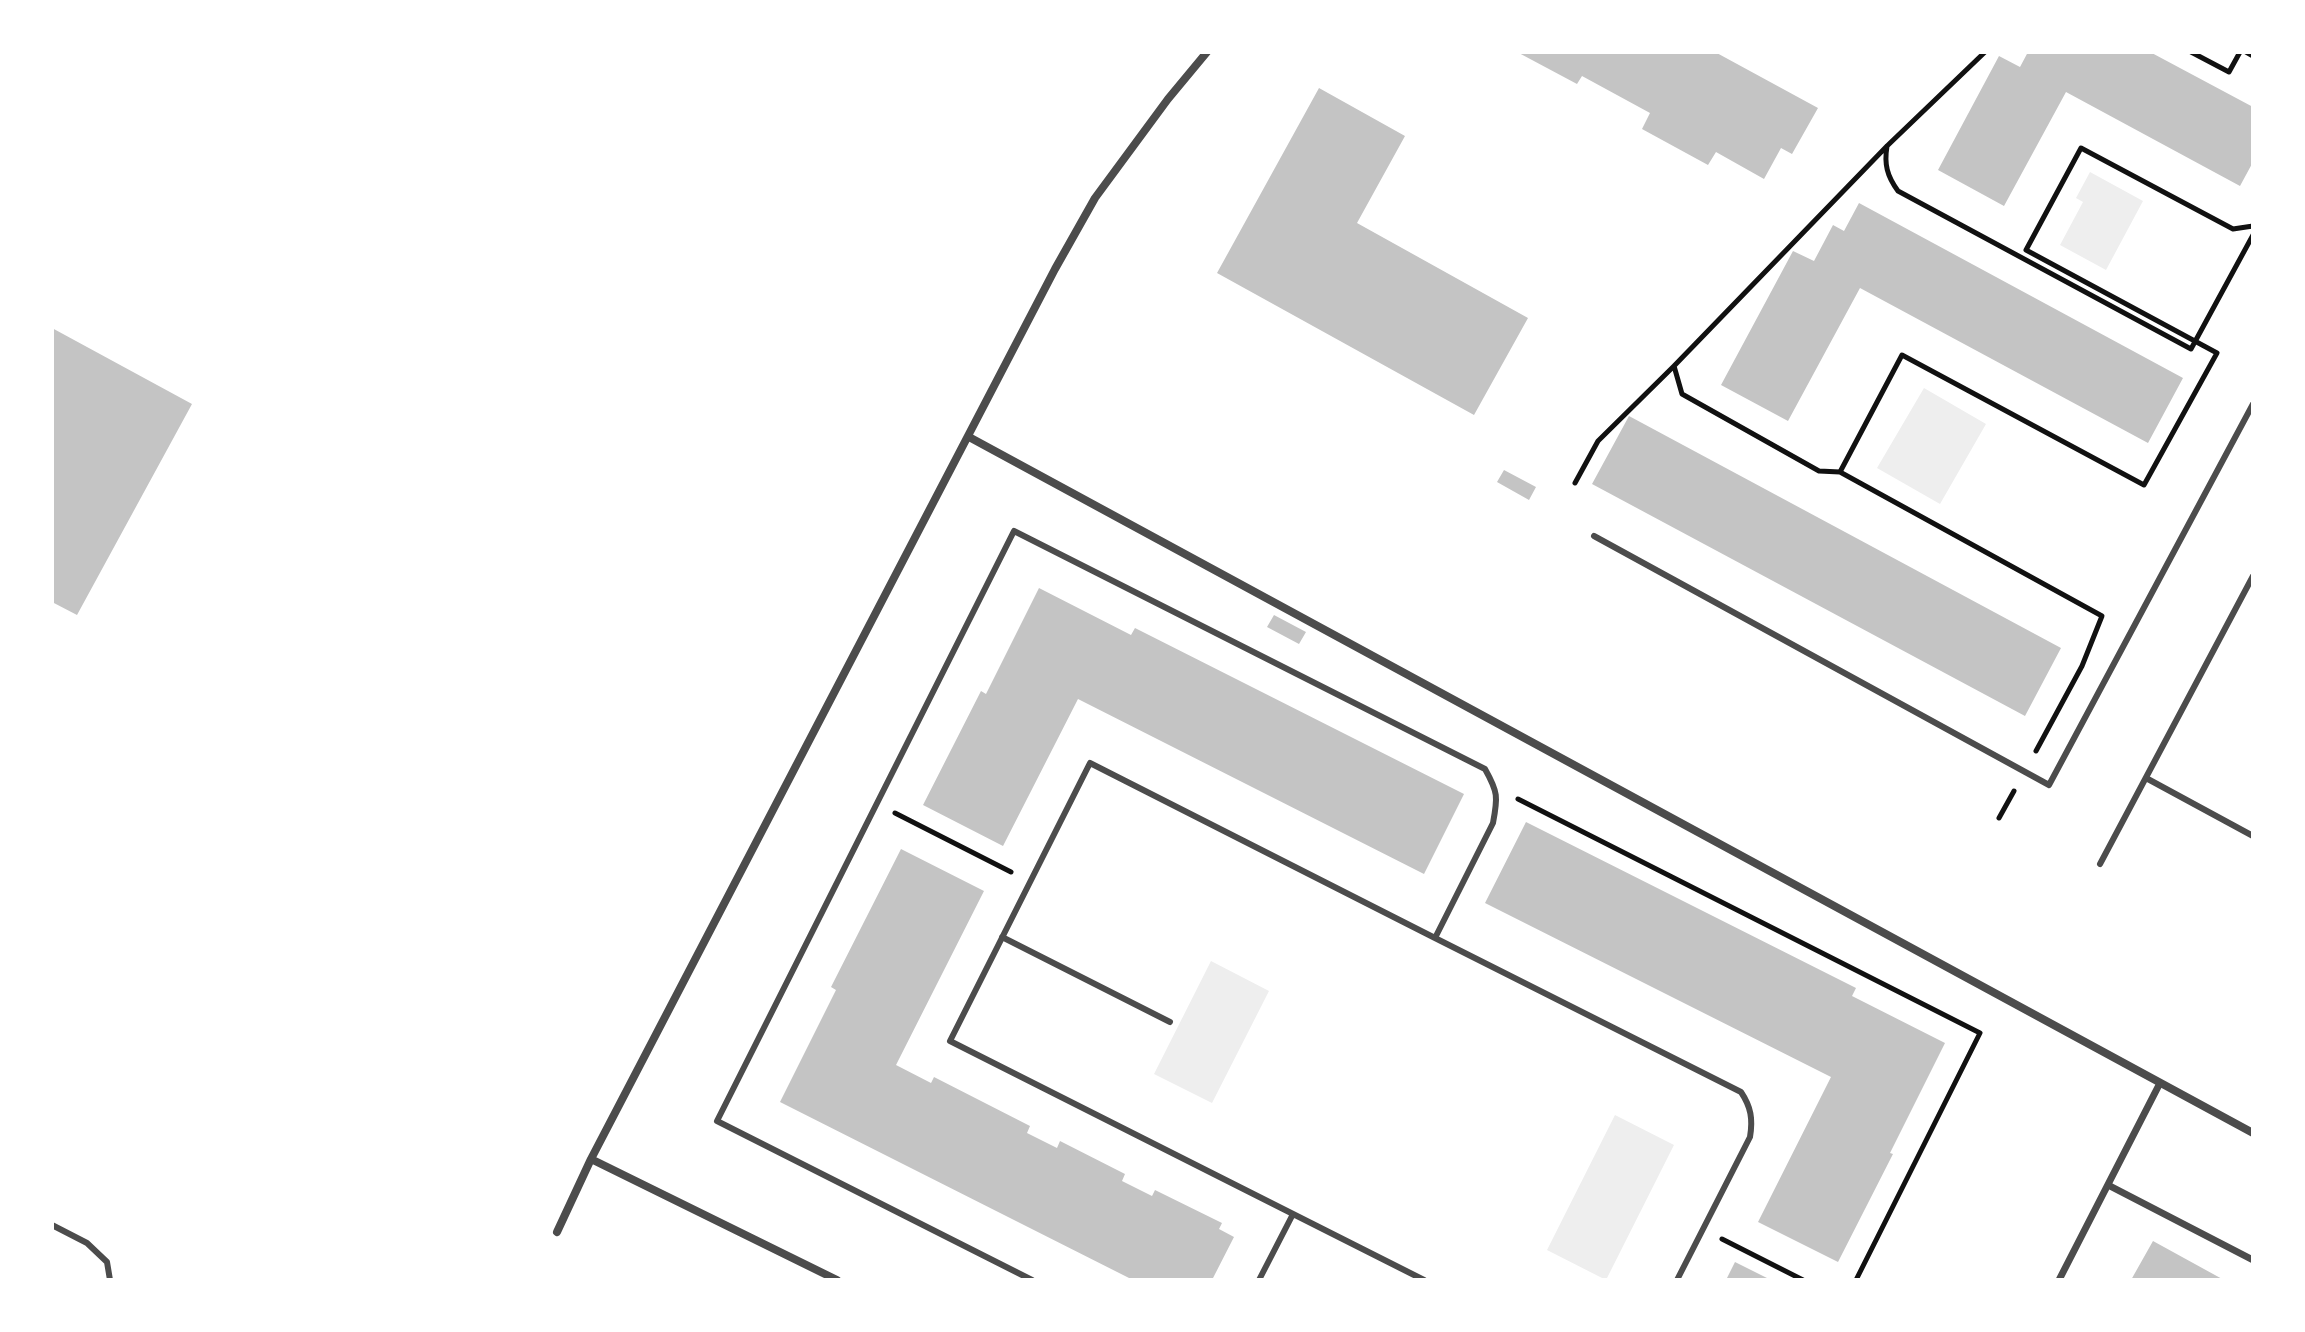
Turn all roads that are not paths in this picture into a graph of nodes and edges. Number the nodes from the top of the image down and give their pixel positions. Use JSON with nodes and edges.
{"nodes":[{"id":1,"x":1207,"y":52,"type":"edge"},
{"id":2,"x":2253,"y":404,"type":"edge"},
{"id":3,"x":969,"y":437,"type":"junction"},
{"id":4,"x":1594,"y":536,"type":"dead end"},
{"id":5,"x":2253,"y":576,"type":"edge"},
{"id":6,"x":2146,"y":778,"type":"junction"},
{"id":7,"x":2253,"y":836,"type":"edge"},
{"id":8,"x":2100,"y":864,"type":"dead end"},
{"id":9,"x":1002,"y":937,"type":"junction"},
{"id":10,"x":1435,"y":938,"type":"junction"},
{"id":11,"x":1170,"y":1022,"type":"dead end"},
{"id":12,"x":2160,"y":1083,"type":"junction"},
{"id":13,"x":2253,"y":1133,"type":"edge"},
{"id":14,"x":591,"y":1159,"type":"junction"},
{"id":15,"x":2108,"y":1185,"type":"junction"},
{"id":16,"x":1293,"y":1214,"type":"junction"},
{"id":17,"x":52,"y":1225,"type":"edge"},
{"id":18,"x":557,"y":1232,"type":"dead end"},
{"id":19,"x":2253,"y":1260,"type":"edge"},
{"id":20,"x":110,"y":1280,"type":"edge"},
{"id":21,"x":837,"y":1280,"type":"edge"},
{"id":22,"x":1032,"y":1280,"type":"edge"},
{"id":23,"x":1259,"y":1280,"type":"edge"},
{"id":24,"x":1424,"y":1280,"type":"edge"},
{"id":25,"x":1677,"y":1280,"type":"edge"},
{"id":26,"x":2059,"y":1280,"type":"edge"}],
"edges":[{"from":1,"to":3,"type":"street"},
{"from":2,"to":4,"type":"lane"},
{"from":3,"to":12,"type":"street"},
{"from":3,"to":14,"type":"street"},
{"from":5,"to":6,"type":"lane"},
{"from":6,"to":7,"type":"lane"},
{"from":6,"to":8,"type":"lane"},
{"from":9,"to":10,"type":"lane"},
{"from":9,"to":11,"type":"lane"},
{"from":9,"to":16,"type":"lane"},
{"from":10,"to":22,"type":"lane"},
{"from":10,"to":25,"type":"lane"},
{"from":12,"to":13,"type":"street"},
{"from":12,"to":15,"type":"street"},
{"from":14,"to":18,"type":"street"},
{"from":14,"to":21,"type":"street"},
{"from":15,"to":19,"type":"street"},
{"from":15,"to":26,"type":"street"},
{"from":16,"to":23,"type":"lane"},
{"from":16,"to":24,"type":"lane"},
{"from":17,"to":20,"type":"lane"}]}
